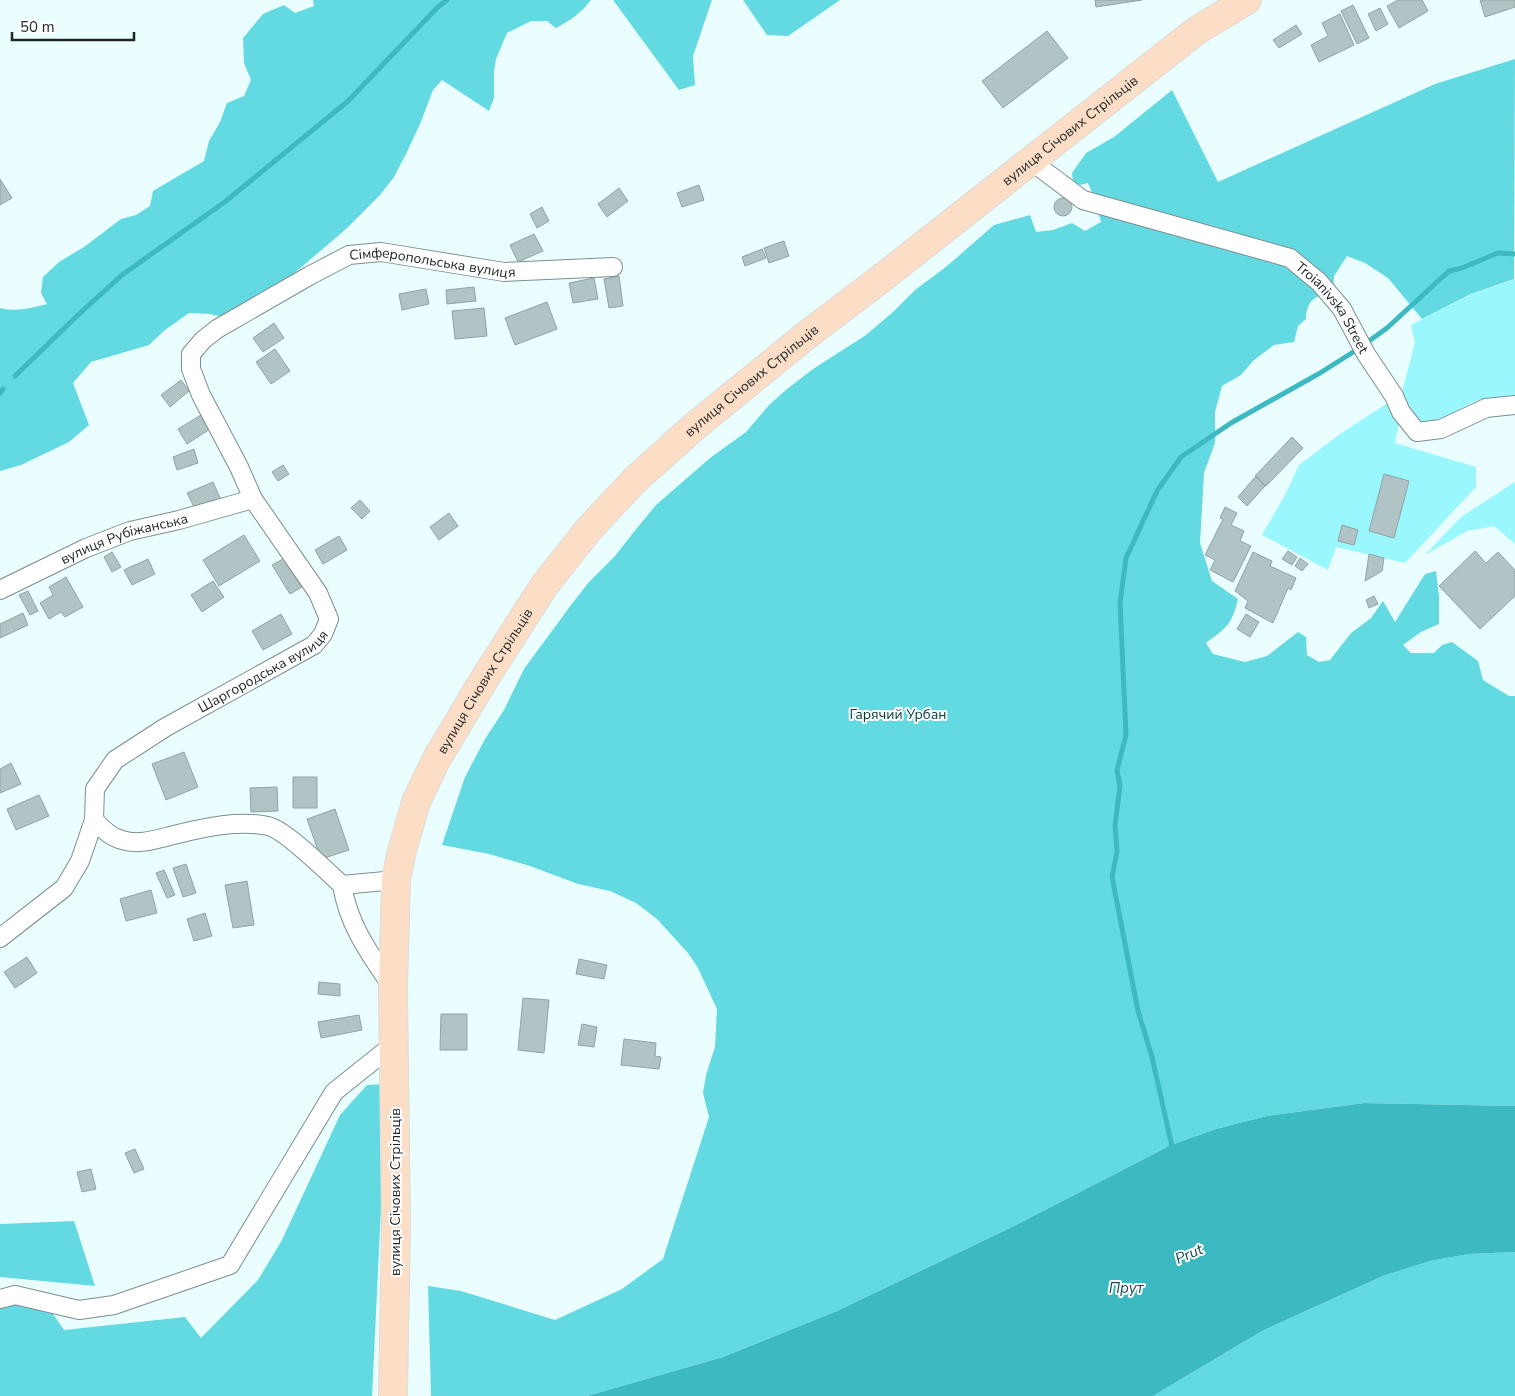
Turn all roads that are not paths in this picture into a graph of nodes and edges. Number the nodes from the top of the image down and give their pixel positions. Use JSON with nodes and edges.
{"nodes":[{"id":1,"x":1233,"y":4,"type":"edge"},
{"id":2,"x":1031,"y":161,"type":"junction"},
{"id":3,"x":613,"y":267,"type":"dead end"},
{"id":4,"x":191,"y":354,"type":"joint"},
{"id":5,"x":1515,"y":405,"type":"edge"},
{"id":6,"x":253,"y":499,"type":"junction"},
{"id":7,"x":0,"y":590,"type":"edge"},
{"id":8,"x":94,"y":820,"type":"junction"},
{"id":9,"x":396,"y":880,"type":"junction"},
{"id":10,"x":342,"y":885,"type":"junction"},
{"id":11,"x":0,"y":938,"type":"edge"},
{"id":12,"x":393,"y":988,"type":"junction"},
{"id":13,"x":394,"y":1044,"type":"junction"},
{"id":14,"x":0,"y":1299,"type":"edge"},
{"id":15,"x":392,"y":1396,"type":"edge"}],
"edges":[{"from":1,"to":2,"type":"main road","name":"вулиця Січових Стрільців"},
{"from":2,"to":5,"type":"street","name":"Troianivska Street"},
{"from":2,"to":9,"type":"main road","name":"вулиця Січових Стрільців"},
{"from":3,"to":4,"type":"street","name":"Сімферопольська вулиця"},
{"from":4,"to":6,"type":"street","name":"Шаргородська вулиця"},
{"from":6,"to":7,"type":"street","name":"вулиця Рубіжанська"},
{"from":6,"to":8,"type":"street","name":"Шаргородська вулиця"},
{"from":8,"to":10,"type":"street"},
{"from":8,"to":11,"type":"street","name":"Шаргородська вулиця"},
{"from":9,"to":10,"type":"street"},
{"from":9,"to":12,"type":"main road","name":"вулиця Січових Стрільців"},
{"from":10,"to":12,"type":"street"},
{"from":12,"to":13,"type":"main road","name":"вулиця Січових Стрільців"},
{"from":13,"to":14,"type":"street"},
{"from":13,"to":15,"type":"main road","name":"вулиця Січових Стрільців"}]}
